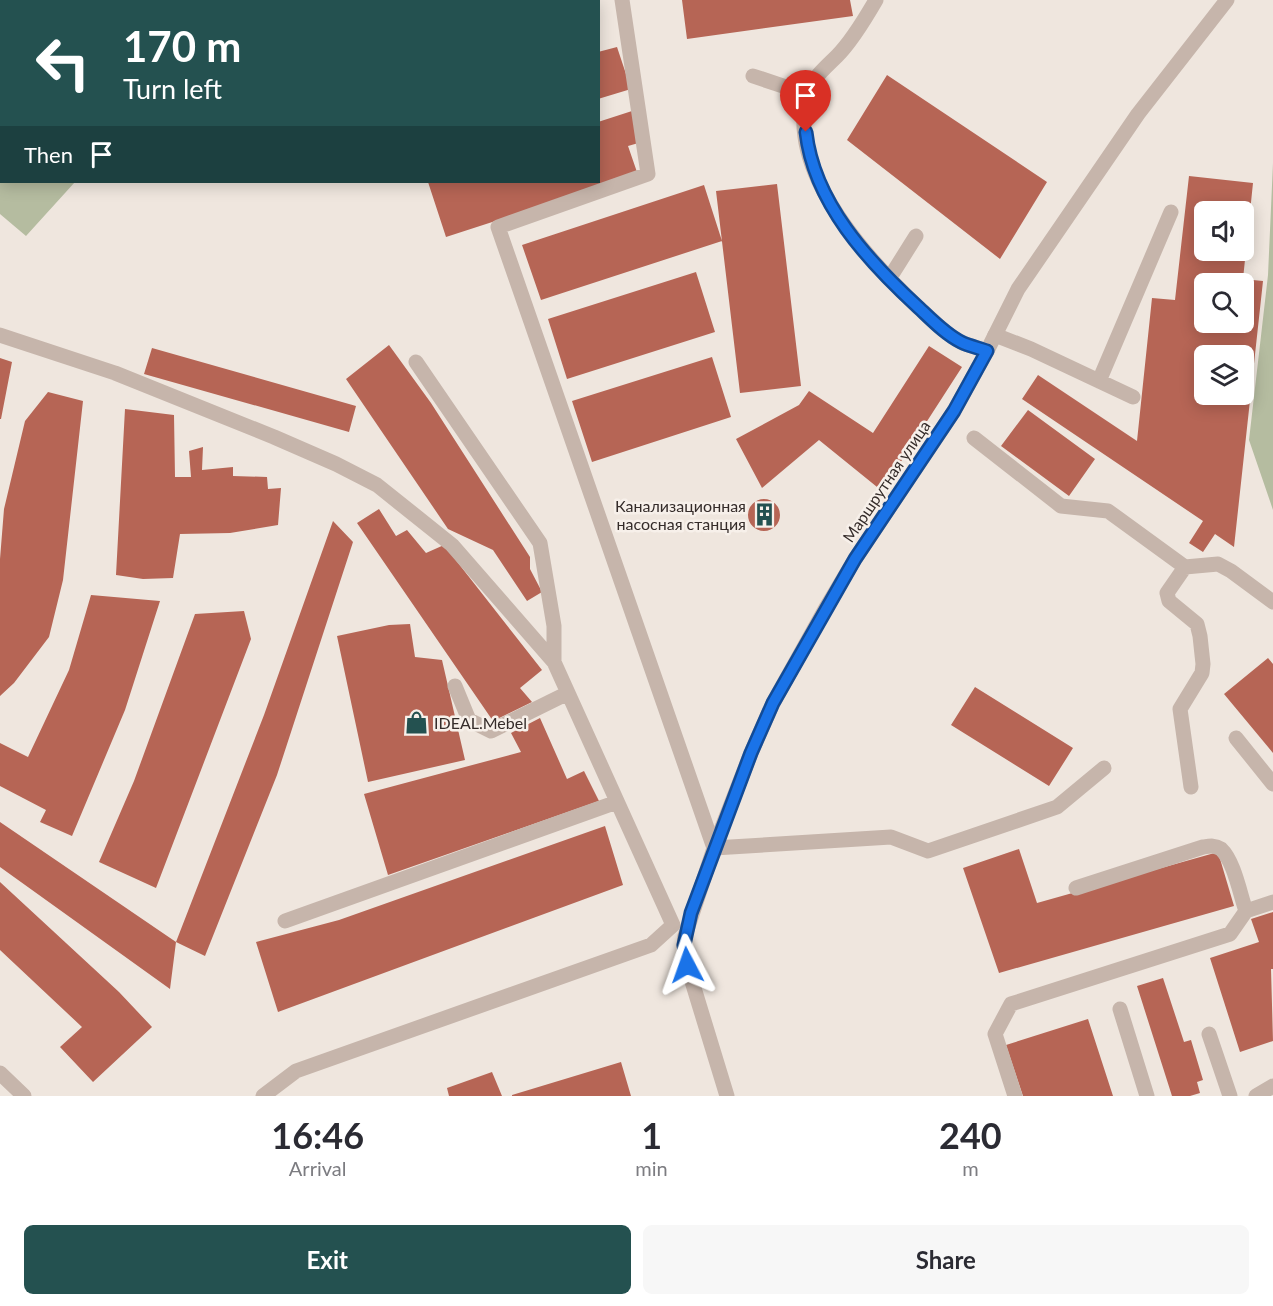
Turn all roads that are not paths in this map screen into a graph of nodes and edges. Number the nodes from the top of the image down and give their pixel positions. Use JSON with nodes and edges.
{"nodes":[{"id":1,"x":622,"y":0,"type":"edge"},
{"id":2,"x":876,"y":0,"type":"edge"},
{"id":3,"x":1227,"y":0,"type":"edge"},
{"id":4,"x":753,"y":76,"type":"dead end"},
{"id":5,"x":807,"y":94,"type":"junction"},
{"id":6,"x":1170,"y":212,"type":"dead end"},
{"id":7,"x":916,"y":236,"type":"dead end"},
{"id":8,"x":889,"y":279,"type":"junction"},
{"id":9,"x":0,"y":335,"type":"edge"},
{"id":10,"x":995,"y":335,"type":"junction"},
{"id":11,"x":987,"y":351,"type":"junction"},
{"id":12,"x":416,"y":362,"type":"dead end"},
{"id":13,"x":1099,"y":381,"type":"junction"},
{"id":14,"x":1133,"y":397,"type":"dead end"},
{"id":15,"x":974,"y":438,"type":"dead end"},
{"id":16,"x":1185,"y":567,"type":"junction"},
{"id":17,"x":1273,"y":602,"type":"edge"},
{"id":18,"x":554,"y":662,"type":"junction"},
{"id":19,"x":455,"y":686,"type":"dead end"},
{"id":20,"x":568,"y":693,"type":"junction"},
{"id":21,"x":1236,"y":738,"type":"dead end"},
{"id":22,"x":1104,"y":768,"type":"dead end"},
{"id":23,"x":1273,"y":784,"type":"edge"},
{"id":24,"x":1191,"y":787,"type":"dead end"},
{"id":25,"x":618,"y":802,"type":"junction"},
{"id":26,"x":714,"y":848,"type":"junction"},
{"id":27,"x":1076,"y":888,"type":"dead end"},
{"id":28,"x":1273,"y":902,"type":"edge"},
{"id":29,"x":1245,"y":911,"type":"junction"},
{"id":30,"x":285,"y":921,"type":"dead end"},
{"id":31,"x":680,"y":927,"type":"junction"},
{"id":32,"x":1120,"y":1009,"type":"dead end"},
{"id":33,"x":1209,"y":1034,"type":"dead end"},
{"id":34,"x":0,"y":1073,"type":"edge"},
{"id":35,"x":1273,"y":1086,"type":"edge"},
{"id":36,"x":24,"y":1096,"type":"edge"},
{"id":37,"x":263,"y":1096,"type":"edge"},
{"id":38,"x":727,"y":1096,"type":"edge"},
{"id":39,"x":1015,"y":1096,"type":"edge"},
{"id":40,"x":1148,"y":1096,"type":"edge"},
{"id":41,"x":1230,"y":1096,"type":"edge"},
{"id":42,"x":1256,"y":1096,"type":"edge"}],
"edges":[{"from":1,"to":26,"type":"street"},
{"from":2,"to":5,"type":"street"},
{"from":3,"to":10,"type":"street","name":"Маршрутная улица"},
{"from":4,"to":5,"type":"street"},
{"from":5,"to":8,"type":"street"},
{"from":6,"to":13,"type":"street"},
{"from":7,"to":8,"type":"street"},
{"from":8,"to":11,"type":"street"},
{"from":9,"to":18,"type":"street"},
{"from":10,"to":11,"type":"street","name":"Маршрутная улица"},
{"from":10,"to":13,"type":"street"},
{"from":11,"to":26,"type":"street","name":"Маршрутная улица"},
{"from":12,"to":18,"type":"street"},
{"from":13,"to":14,"type":"street"},
{"from":15,"to":16,"type":"street"},
{"from":16,"to":17,"type":"street"},
{"from":16,"to":24,"type":"street"},
{"from":18,"to":20,"type":"street"},
{"from":19,"to":20,"type":"street"},
{"from":20,"to":25,"type":"street"},
{"from":21,"to":23,"type":"street"},
{"from":22,"to":26,"type":"street"},
{"from":25,"to":30,"type":"street"},
{"from":25,"to":31,"type":"street"},
{"from":26,"to":31,"type":"street","name":"Маршрутная улица"},
{"from":27,"to":29,"type":"street"},
{"from":28,"to":29,"type":"street"},
{"from":29,"to":39,"type":"street"},
{"from":31,"to":37,"type":"street"},
{"from":31,"to":38,"type":"street","name":"Маршрутная улица"},
{"from":32,"to":40,"type":"street"},
{"from":33,"to":41,"type":"street"},
{"from":34,"to":36,"type":"street"},
{"from":35,"to":42,"type":"street"}]}
